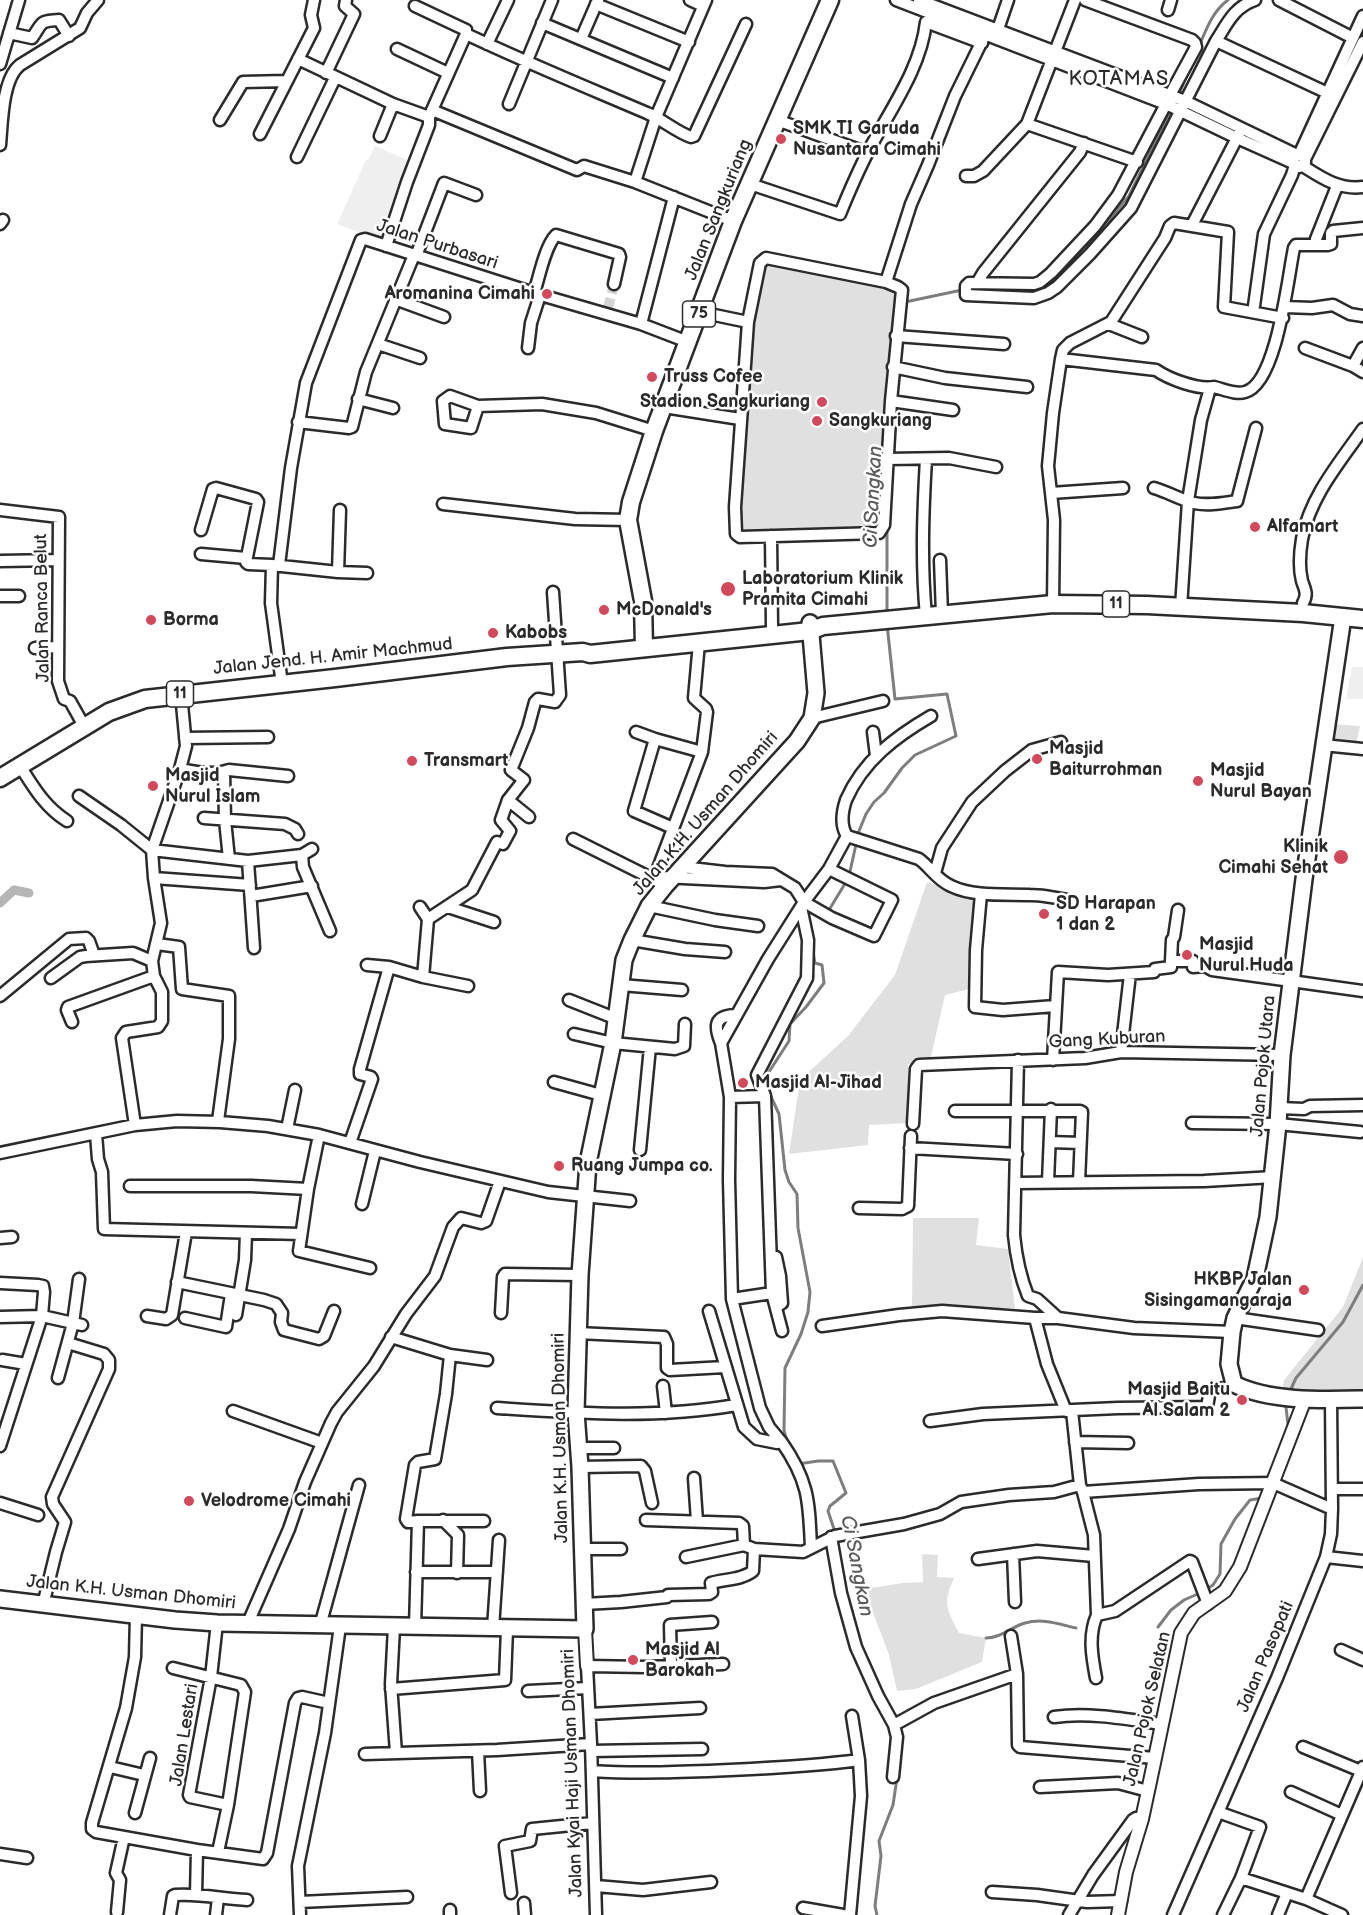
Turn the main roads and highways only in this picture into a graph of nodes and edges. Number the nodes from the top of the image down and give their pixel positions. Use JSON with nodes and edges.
{"nodes":[{"id":1,"x":830,"y":0,"type":"edge"},
{"id":2,"x":1344,"y":617,"type":"junction"},
{"id":3,"x":1363,"y":619,"type":"edge"},
{"id":4,"x":815,"y":626,"type":"junction"},
{"id":5,"x":643,"y":645,"type":"junction"},
{"id":6,"x":0,"y":778,"type":"edge"},
{"id":7,"x":1363,"y":1399,"type":"edge"},
{"id":8,"x":0,"y":1599,"type":"edge"}],
"edges":[{"from":1,"to":5,"type":"main road","name":"Jalan Sangkuriang","number":"75"},
{"from":2,"to":3,"type":"main road","name":"Jalan Jend. H. Amir Machmud","number":"11"},
{"from":2,"to":4,"type":"main road","name":"Jalan Jend. H. Amir Machmud","number":"11"},
{"from":2,"to":7,"type":"main road","name":"Jalan Pojok Utara"},
{"from":4,"to":5,"type":"main road","name":"Jalan Jend. H. Amir Machmud","number":"11"},
{"from":4,"to":5,"type":"main road","name":"Jalan Jend. H. Amir Machmud","number":"11"},
{"from":4,"to":8,"type":"main road","name":"Jalan K.H. Usman Dhomiri"},
{"from":5,"to":6,"type":"main road","name":"Jalan Jend. H. Amir Machmud","number":"11"}]}
